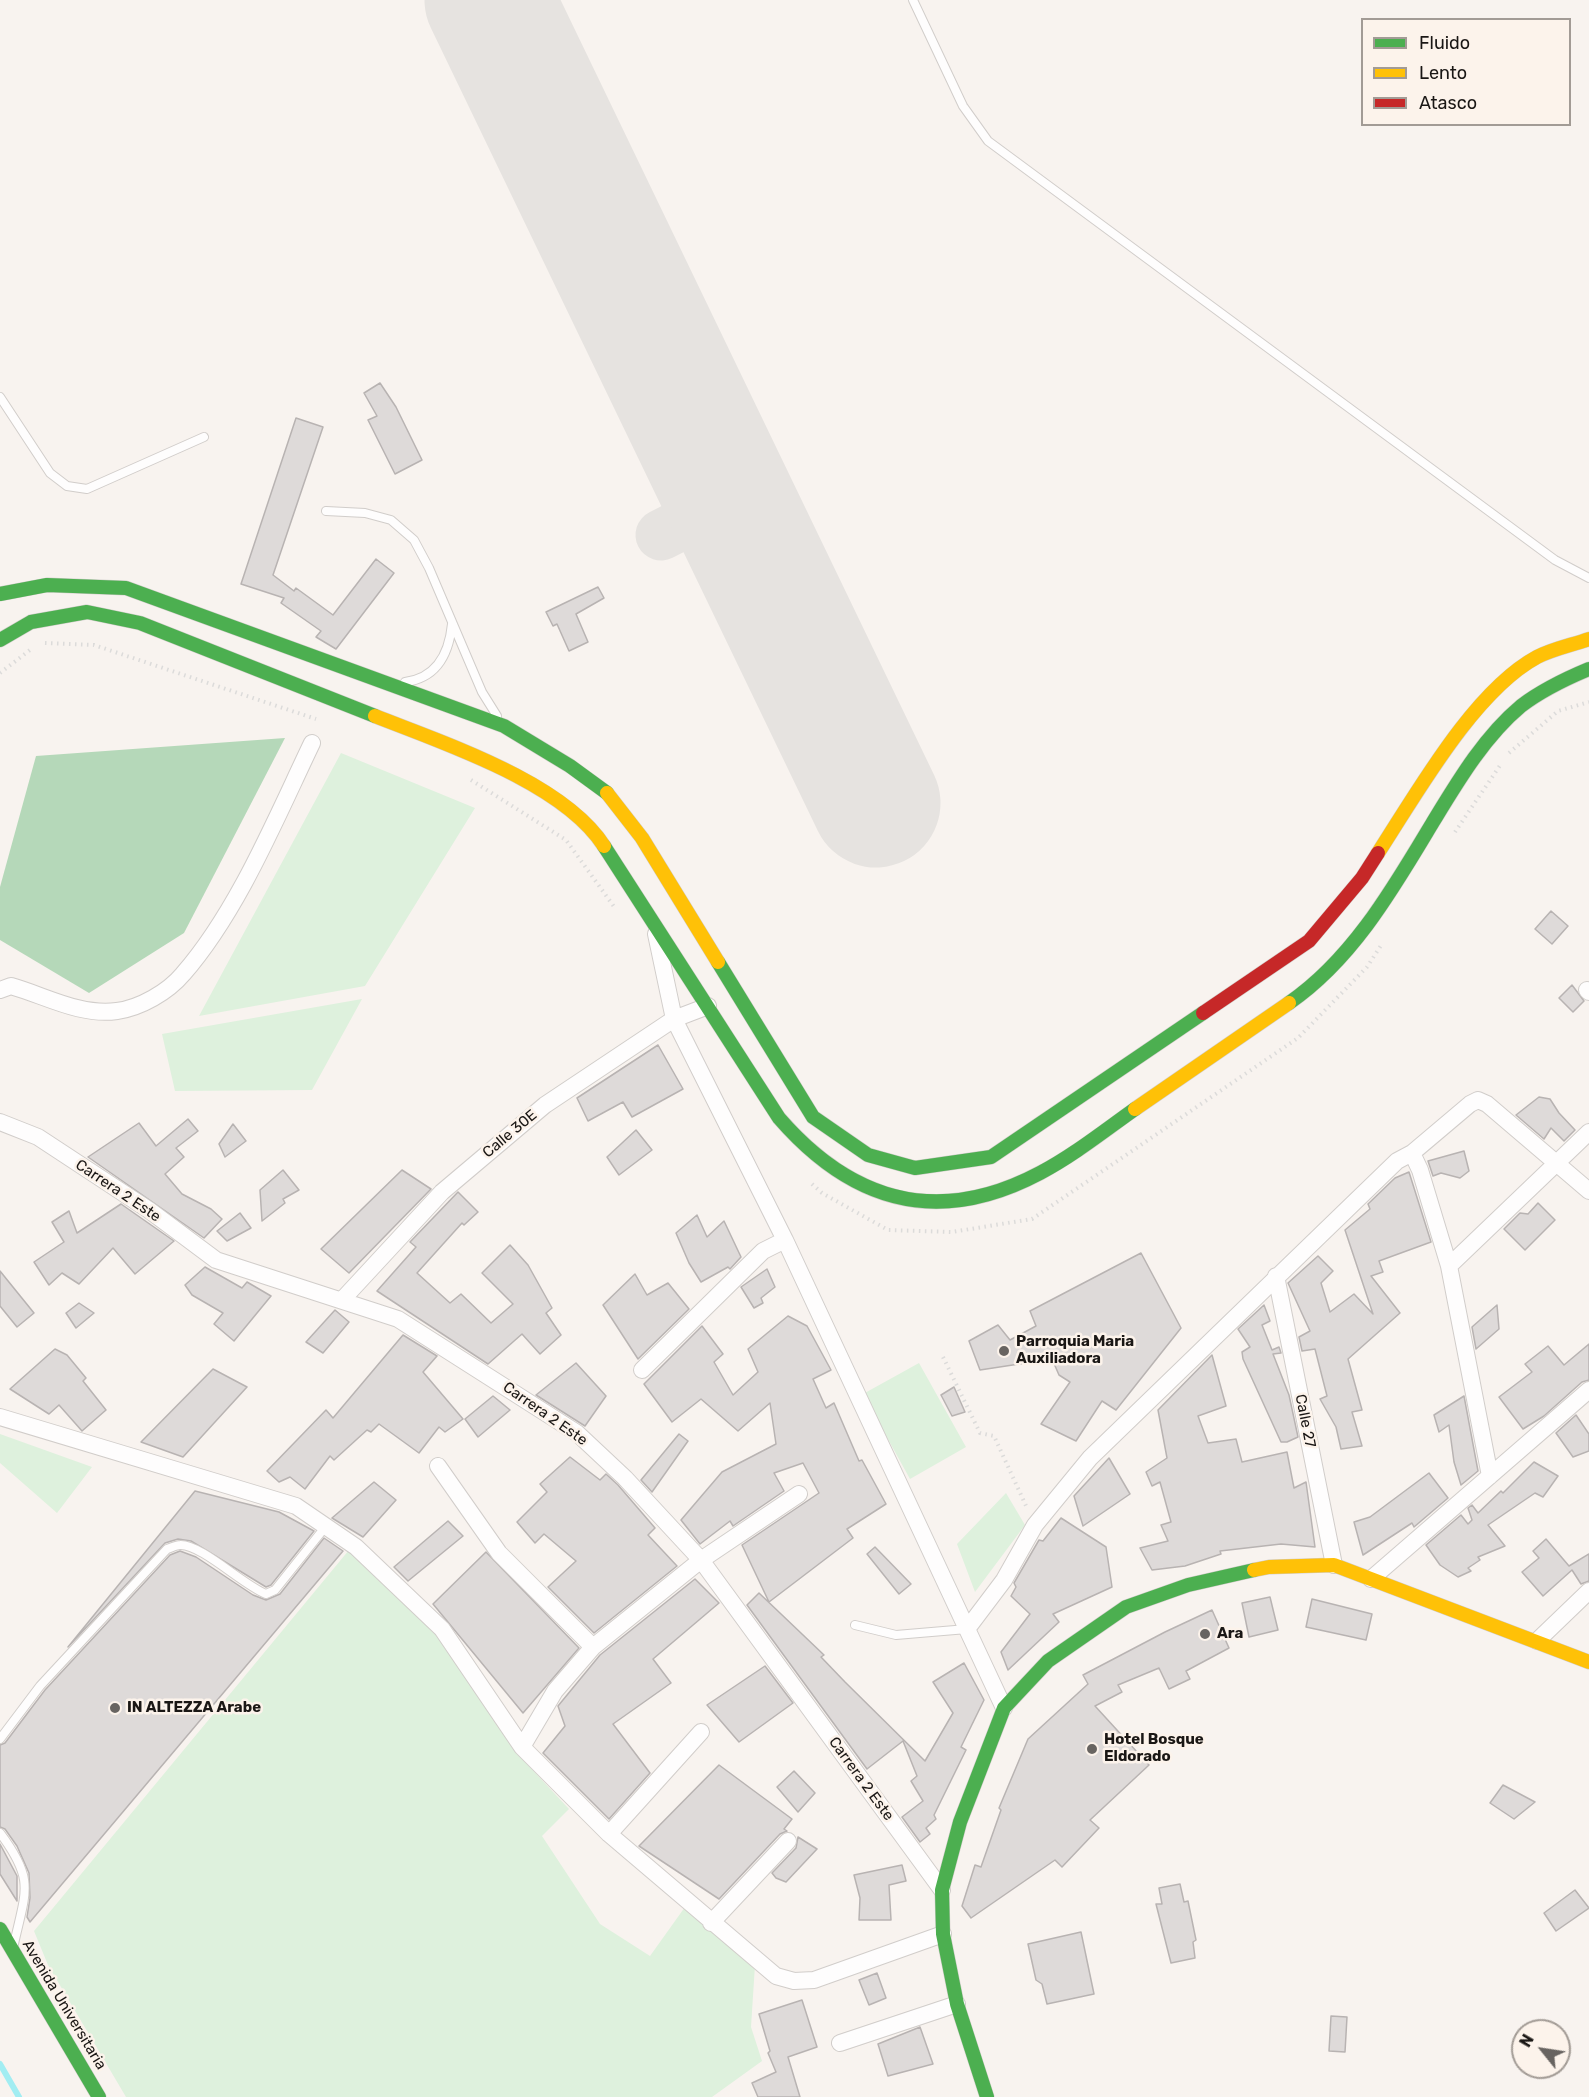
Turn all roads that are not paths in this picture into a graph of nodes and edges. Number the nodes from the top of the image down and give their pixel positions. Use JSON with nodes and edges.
{"nodes":[{"id":1,"x":913,"y":0,"type":"edge"},
{"id":2,"x":0,"y":398,"type":"edge"},
{"id":3,"x":204,"y":437,"type":"dead end"},
{"id":4,"x":327,"y":511,"type":"dead end"},
{"id":5,"x":1589,"y":578,"type":"edge"},
{"id":6,"x":0,"y":594,"type":"edge"},
{"id":7,"x":452,"y":624,"type":"junction"},
{"id":8,"x":1589,"y":639,"type":"edge"},
{"id":9,"x":0,"y":640,"type":"edge"},
{"id":10,"x":1589,"y":669,"type":"edge"},
{"id":11,"x":388,"y":684,"type":"junction"},
{"id":12,"x":504,"y":726,"type":"junction"},
{"id":13,"x":312,"y":743,"type":"dead end"},
{"id":14,"x":654,"y":922,"type":"junction"},
{"id":15,"x":0,"y":990,"type":"edge"},
{"id":16,"x":708,"y":1006,"type":"junction"},
{"id":17,"x":675,"y":1019,"type":"junction"},
{"id":18,"x":0,"y":1122,"type":"edge"},
{"id":19,"x":1589,"y":1132,"type":"edge"},
{"id":20,"x":1412,"y":1153,"type":"junction"},
{"id":21,"x":1555,"y":1164,"type":"junction"},
{"id":22,"x":1589,"y":1191,"type":"edge"},
{"id":23,"x":786,"y":1240,"type":"junction"},
{"id":24,"x":1449,"y":1266,"type":"junction"},
{"id":25,"x":1276,"y":1276,"type":"junction"},
{"id":26,"x":342,"y":1300,"type":"junction"},
{"id":27,"x":642,"y":1370,"type":"dead end"},
{"id":28,"x":1589,"y":1390,"type":"edge"},
{"id":29,"x":0,"y":1417,"type":"edge"},
{"id":30,"x":438,"y":1466,"type":"dead end"},
{"id":31,"x":1490,"y":1476,"type":"junction"},
{"id":32,"x":799,"y":1494,"type":"dead end"},
{"id":33,"x":326,"y":1526,"type":"junction"},
{"id":34,"x":701,"y":1560,"type":"junction"},
{"id":35,"x":1334,"y":1565,"type":"junction"},
{"id":36,"x":1371,"y":1579,"type":"junction"},
{"id":37,"x":1589,"y":1591,"type":"edge"},
{"id":38,"x":855,"y":1625,"type":"dead end"},
{"id":39,"x":967,"y":1629,"type":"junction"},
{"id":40,"x":1537,"y":1641,"type":"junction"},
{"id":41,"x":593,"y":1647,"type":"junction"},
{"id":42,"x":1589,"y":1662,"type":"edge"},
{"id":43,"x":1004,"y":1708,"type":"junction"},
{"id":44,"x":701,"y":1732,"type":"dead end"},
{"id":45,"x":0,"y":1739,"type":"edge"},
{"id":46,"x":522,"y":1747,"type":"junction"},
{"id":47,"x":0,"y":1833,"type":"edge"},
{"id":48,"x":609,"y":1834,"type":"junction"},
{"id":49,"x":788,"y":1841,"type":"dead end"},
{"id":50,"x":942,"y":1890,"type":"junction"},
{"id":51,"x":711,"y":1923,"type":"junction"},
{"id":52,"x":0,"y":1929,"type":"edge"},
{"id":53,"x":943,"y":1934,"type":"junction"},
{"id":54,"x":12,"y":1950,"type":"junction"},
{"id":55,"x":957,"y":2004,"type":"junction"},
{"id":56,"x":840,"y":2043,"type":"dead end"},
{"id":57,"x":99,"y":2097,"type":"edge"},
{"id":58,"x":987,"y":2097,"type":"edge"}],
"edges":[{"from":1,"to":5,"type":"lane"},
{"from":2,"to":3,"type":"lane"},
{"from":4,"to":7,"type":"lane"},
{"from":6,"to":11,"type":"main road"},
{"from":7,"to":11,"type":"lane"},
{"from":7,"to":12,"type":"lane"},
{"from":8,"to":12,"type":"main road"},
{"from":9,"to":14,"type":"main road"},
{"from":10,"to":16,"type":"main road"},
{"from":11,"to":12,"type":"main road"},
{"from":13,"to":15,"type":"street"},
{"from":14,"to":16,"type":"main road"},
{"from":14,"to":17,"type":"street"},
{"from":16,"to":17,"type":"street","name":"Calle 30E"},
{"from":17,"to":23,"type":"street"},
{"from":17,"to":26,"type":"street","name":"Calle 30E"},
{"from":18,"to":26,"type":"street","name":"Carrera 2 Este"},
{"from":19,"to":21,"type":"street"},
{"from":20,"to":21,"type":"street"},
{"from":20,"to":24,"type":"street"},
{"from":20,"to":25,"type":"street"},
{"from":21,"to":22,"type":"street"},
{"from":21,"to":24,"type":"street"},
{"from":23,"to":27,"type":"street"},
{"from":23,"to":39,"type":"street"},
{"from":24,"to":31,"type":"street"},
{"from":25,"to":35,"type":"street","name":"Calle 27"},
{"from":25,"to":39,"type":"street"},
{"from":26,"to":34,"type":"street","name":"Carrera 2 Este"},
{"from":28,"to":31,"type":"street"},
{"from":29,"to":33,"type":"street"},
{"from":30,"to":41,"type":"street"},
{"from":31,"to":36,"type":"street"},
{"from":32,"to":34,"type":"street"},
{"from":33,"to":45,"type":"lane"},
{"from":33,"to":46,"type":"street"},
{"from":34,"to":41,"type":"street"},
{"from":34,"to":50,"type":"street","name":"Carrera 2 Este"},
{"from":35,"to":36,"type":"main road"},
{"from":35,"to":43,"type":"main road"},
{"from":36,"to":40,"type":"main road"},
{"from":37,"to":40,"type":"street"},
{"from":38,"to":39,"type":"lane"},
{"from":39,"to":43,"type":"street"},
{"from":40,"to":42,"type":"main road"},
{"from":41,"to":46,"type":"street"},
{"from":43,"to":50,"type":"main road"},
{"from":44,"to":48,"type":"street"},
{"from":46,"to":48,"type":"street"},
{"from":47,"to":54,"type":"lane"},
{"from":48,"to":51,"type":"street"},
{"from":49,"to":51,"type":"street"},
{"from":50,"to":53,"type":"main road"},
{"from":51,"to":53,"type":"street"},
{"from":52,"to":54,"type":"main road","name":"Avenida Universitaria"},
{"from":53,"to":55,"type":"main road"},
{"from":54,"to":57,"type":"main road","name":"Avenida Universitaria"},
{"from":55,"to":56,"type":"street"},
{"from":55,"to":58,"type":"main road"}]}
